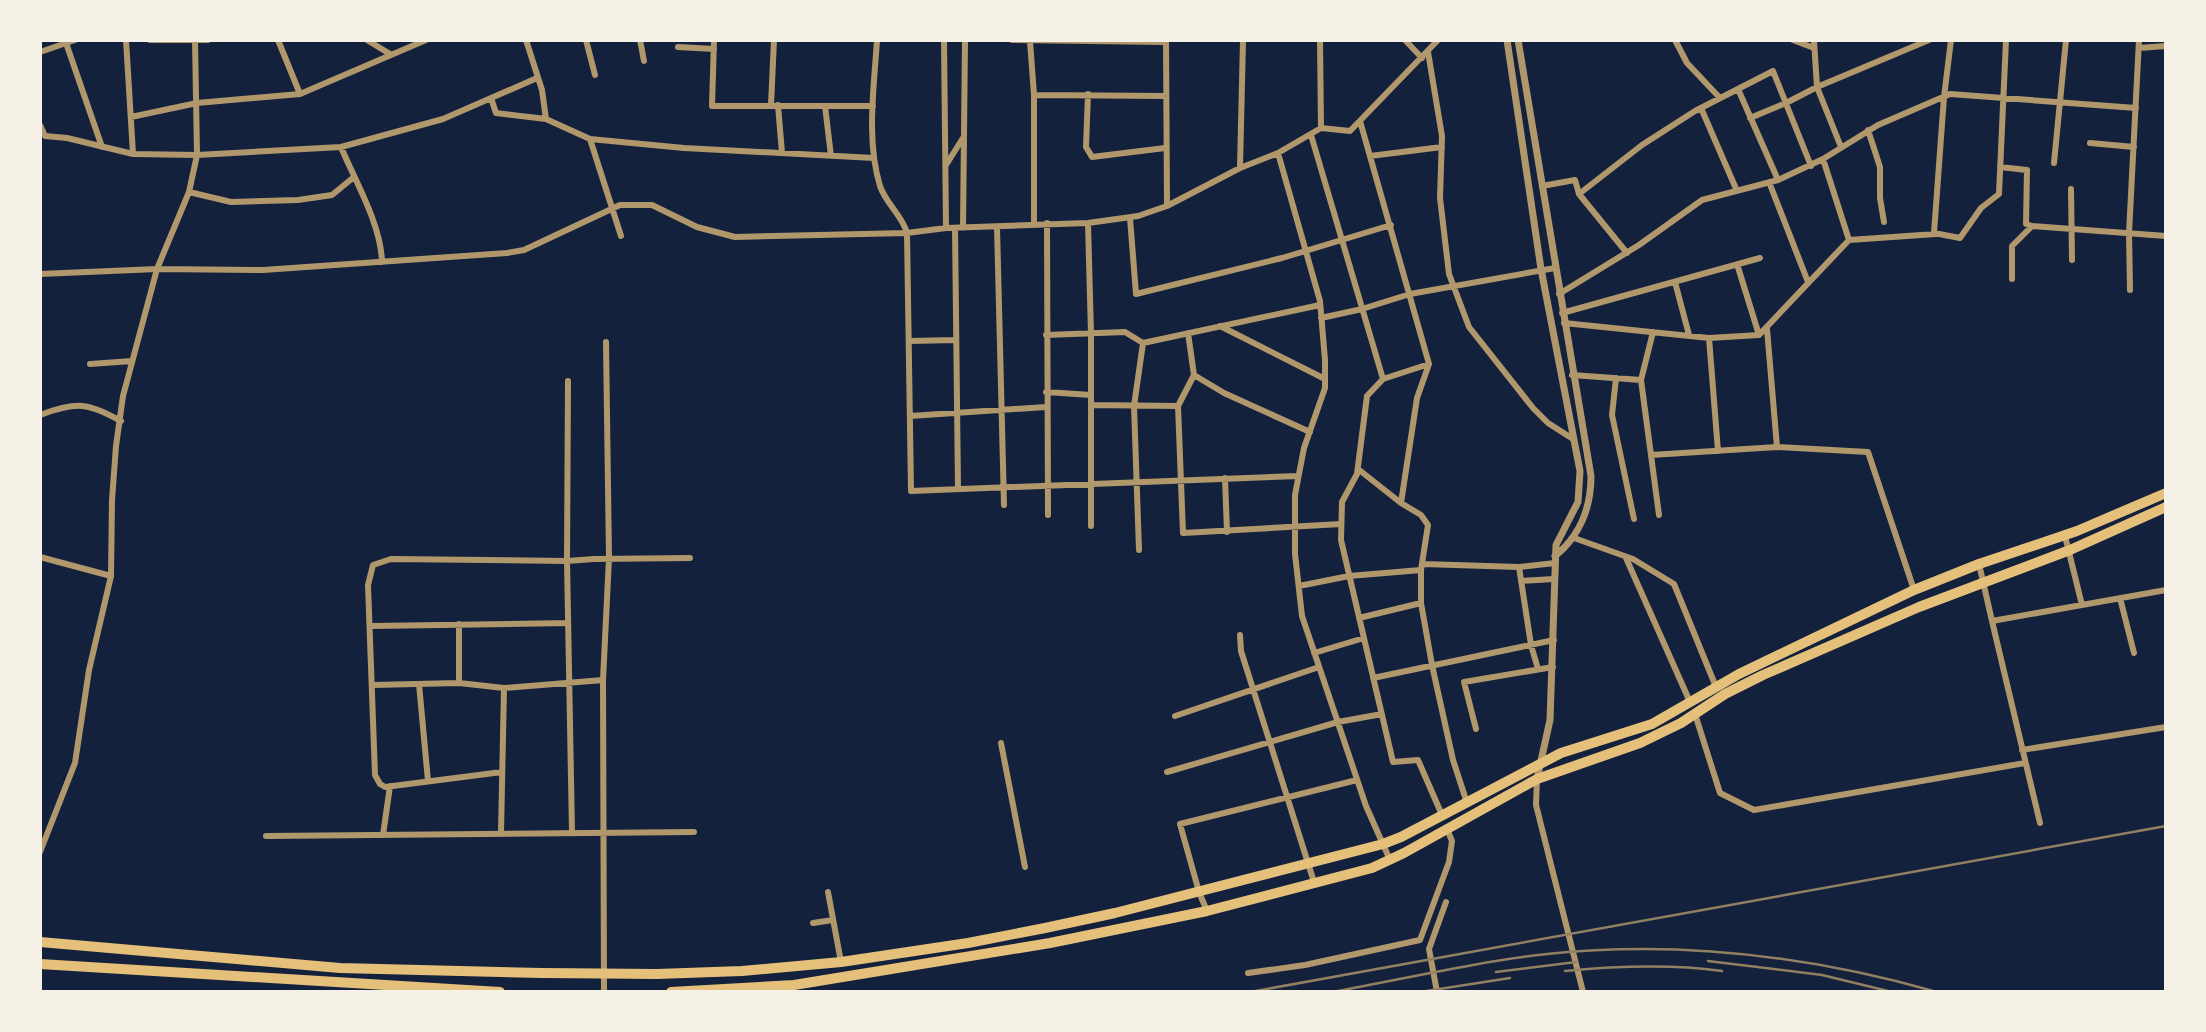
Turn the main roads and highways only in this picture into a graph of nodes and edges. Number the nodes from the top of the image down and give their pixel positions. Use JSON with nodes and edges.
{"nodes":[{"id":1,"x":2166,"y":493,"type":"edge"},
{"id":2,"x":2166,"y":507,"type":"edge"},
{"id":3,"x":40,"y":942,"type":"edge"},
{"id":4,"x":876,"y":957,"type":"junction"},
{"id":5,"x":40,"y":964,"type":"edge"},
{"id":6,"x":878,"y":973,"type":"junction"},
{"id":7,"x":500,"y":992,"type":"edge"},
{"id":8,"x":671,"y":992,"type":"edge"}],
"edges":[{"from":1,"to":4,"type":"main road"},
{"from":2,"to":6,"type":"main road"},
{"from":3,"to":4,"type":"main road"},
{"from":4,"to":6,"type":"main road"},
{"from":5,"to":7,"type":"main road"},
{"from":6,"to":8,"type":"main road"}]}
